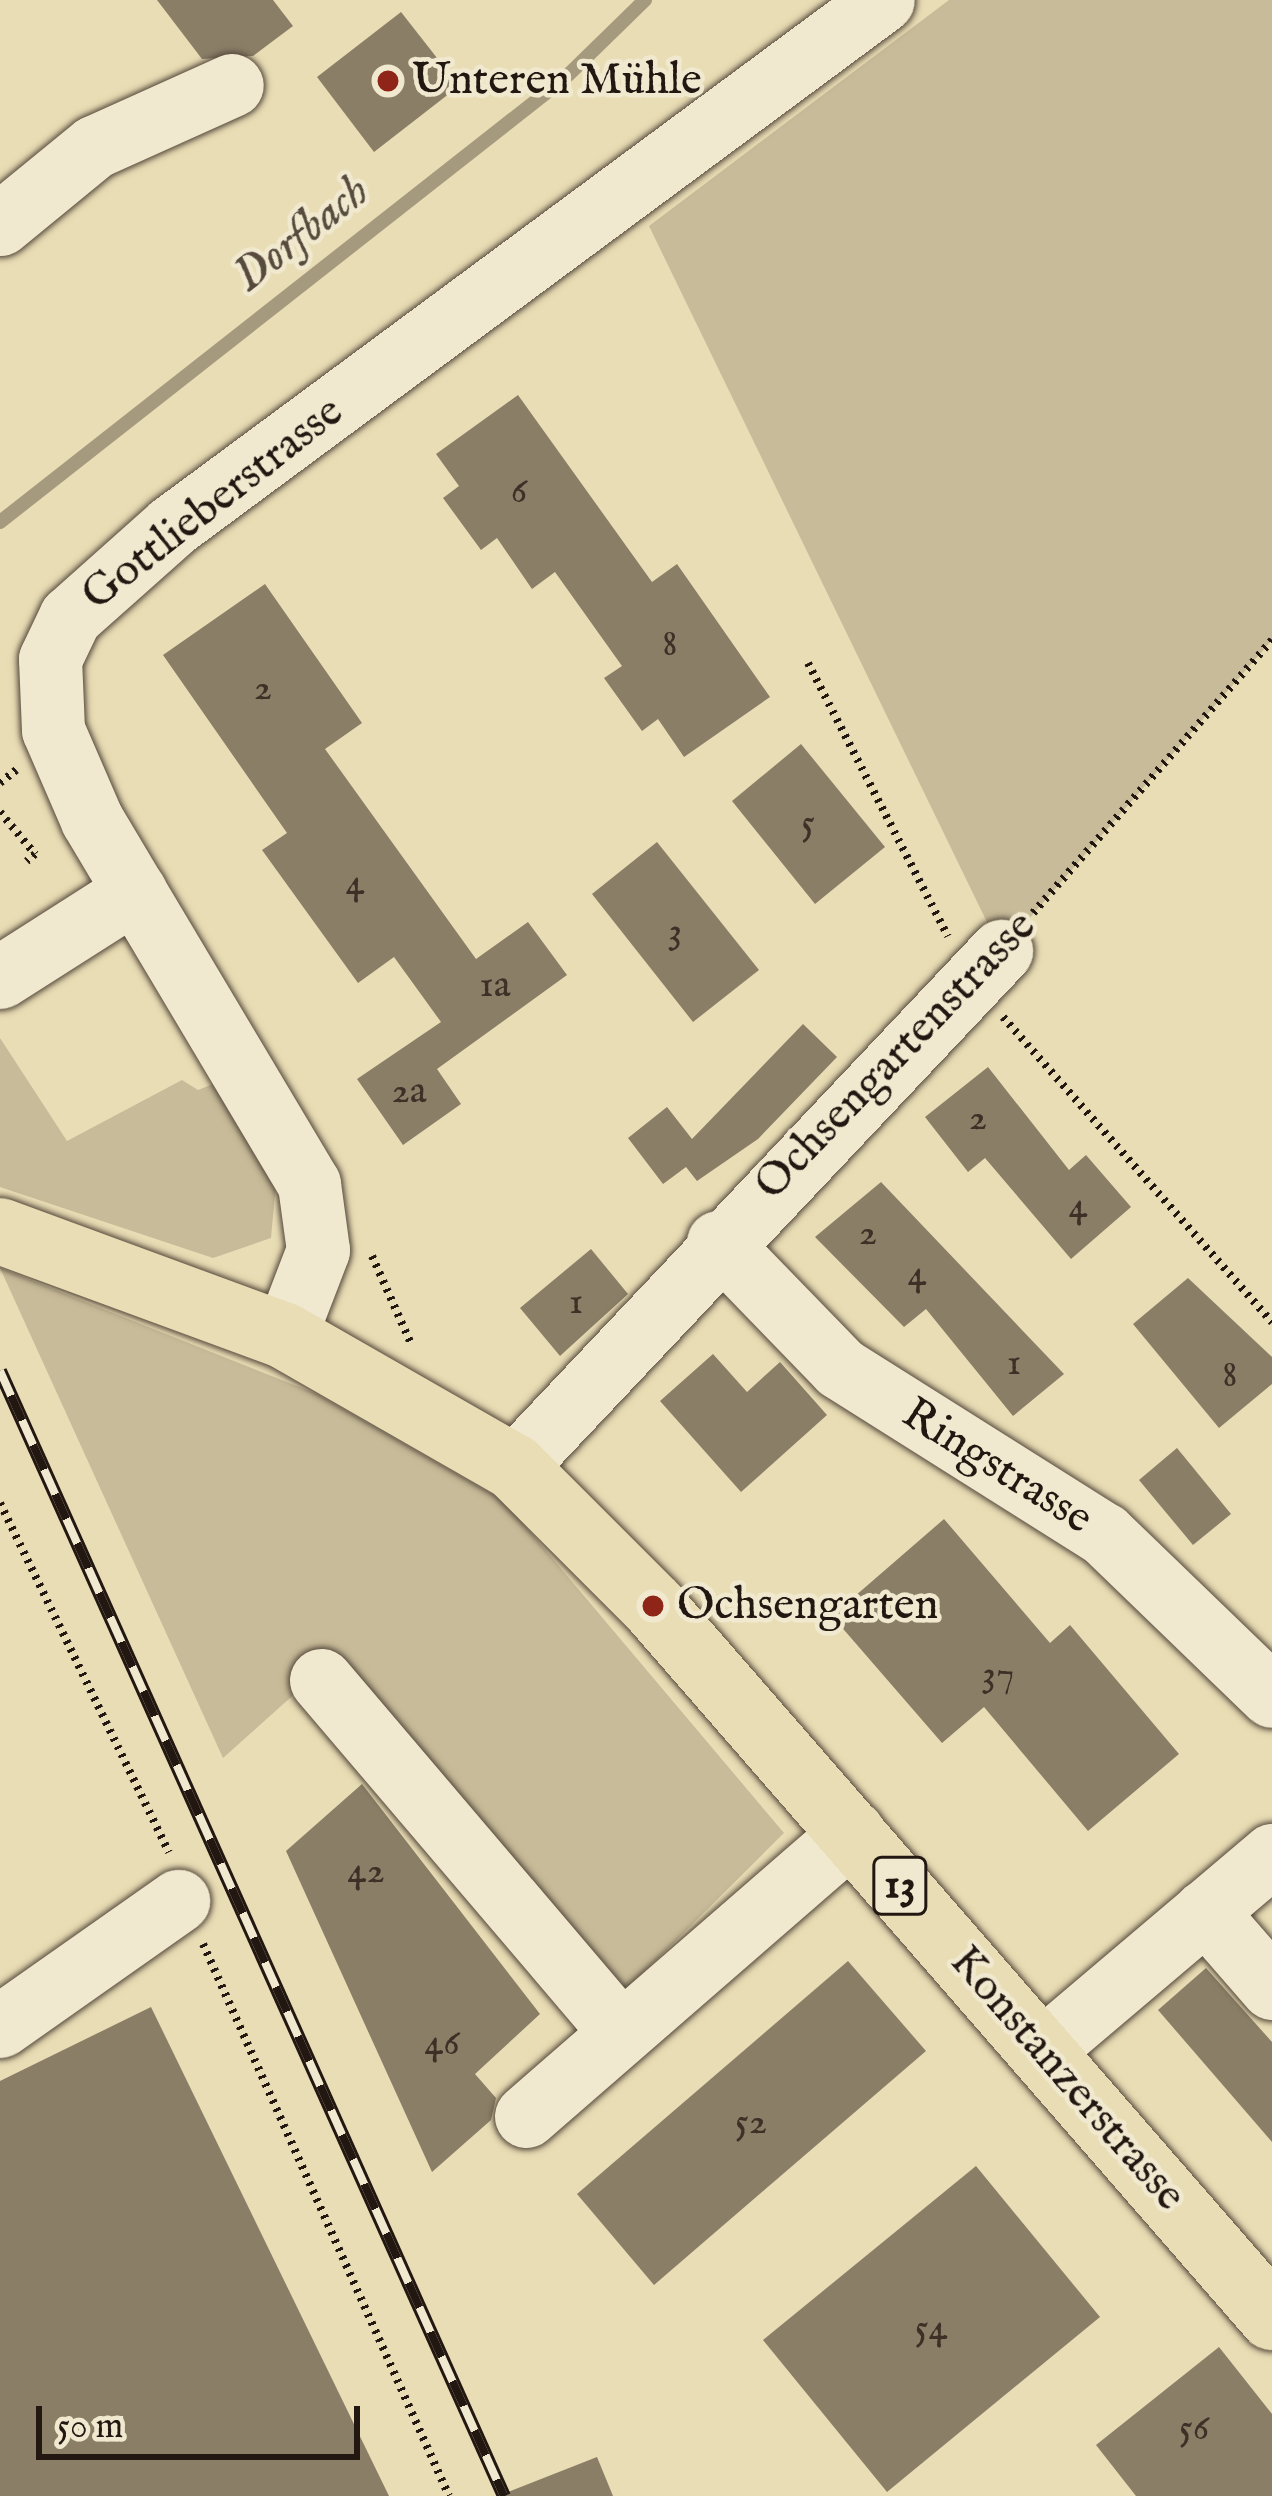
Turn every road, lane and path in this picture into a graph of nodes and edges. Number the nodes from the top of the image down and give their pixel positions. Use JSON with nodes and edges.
{"nodes":[{"id":1,"x":883,"y":0,"type":"edge"},
{"id":2,"x":232,"y":85,"type":"dead end"},
{"id":3,"x":0,"y":224,"type":"edge"},
{"id":4,"x":1272,"y":640,"type":"edge"},
{"id":5,"x":808,"y":663,"type":"dead end"},
{"id":6,"x":24,"y":698,"type":"edge"},
{"id":7,"x":0,"y":812,"type":"edge"},
{"id":8,"x":27,"y":861,"type":"dead end"},
{"id":9,"x":135,"y":891,"type":"junction"},
{"id":10,"x":986,"y":966,"type":"junction"},
{"id":11,"x":0,"y":977,"type":"edge"},
{"id":12,"x":0,"y":1231,"type":"edge"},
{"id":13,"x":718,"y":1242,"type":"junction"},
{"id":14,"x":1272,"y":1322,"type":"edge"},
{"id":15,"x":285,"y":1336,"type":"junction"},
{"id":16,"x":514,"y":1467,"type":"junction"},
{"id":17,"x":0,"y":1503,"type":"edge"},
{"id":18,"x":321,"y":1679,"type":"dead end"},
{"id":19,"x":1272,"y":1696,"type":"edge"},
{"id":20,"x":853,"y":1832,"type":"junction"},
{"id":21,"x":1272,"y":1855,"type":"edge"},
{"id":22,"x":178,"y":1901,"type":"junction"},
{"id":23,"x":1205,"y":1911,"type":"junction"},
{"id":24,"x":1272,"y":1988,"type":"edge"},
{"id":25,"x":0,"y":2026,"type":"edge"},
{"id":26,"x":621,"y":2032,"type":"junction"},
{"id":27,"x":1042,"y":2050,"type":"junction"},
{"id":28,"x":526,"y":2116,"type":"dead end"},
{"id":29,"x":1272,"y":2318,"type":"edge"},
{"id":30,"x":449,"y":2496,"type":"edge"}],
"edges":[{"from":1,"to":6,"type":"street","name":"Gottlieberstrasse"},
{"from":2,"to":3,"type":"street"},
{"from":4,"to":10,"type":"path","name":"Ochsengartenstrasse"},
{"from":5,"to":10,"type":"path"},
{"from":6,"to":9,"type":"street","name":"Gottlieberstrasse"},
{"from":7,"to":8,"type":"path"},
{"from":9,"to":11,"type":"street"},
{"from":9,"to":15,"type":"street","name":"Gottlieberstrasse"},
{"from":10,"to":13,"type":"street","name":"Ochsengartenstrasse"},
{"from":10,"to":14,"type":"path"},
{"from":12,"to":15,"type":"main road","name":"Konstanzerstrasse","number":"13"},
{"from":13,"to":16,"type":"street","name":"Ochsengartenstrasse"},
{"from":13,"to":19,"type":"street","name":"Ringstrasse"},
{"from":15,"to":16,"type":"main road","name":"Konstanzerstrasse","number":"13"},
{"from":16,"to":20,"type":"main road","name":"Konstanzerstrasse","number":"13"},
{"from":17,"to":22,"type":"path"},
{"from":18,"to":26,"type":"street"},
{"from":20,"to":26,"type":"street"},
{"from":20,"to":27,"type":"main road","name":"Konstanzerstrasse","number":"13"},
{"from":21,"to":23,"type":"street"},
{"from":22,"to":25,"type":"street"},
{"from":22,"to":30,"type":"path"},
{"from":23,"to":24,"type":"street"},
{"from":23,"to":27,"type":"street"},
{"from":26,"to":28,"type":"street"},
{"from":27,"to":29,"type":"main road","name":"Konstanzerstrasse","number":"13"}]}
